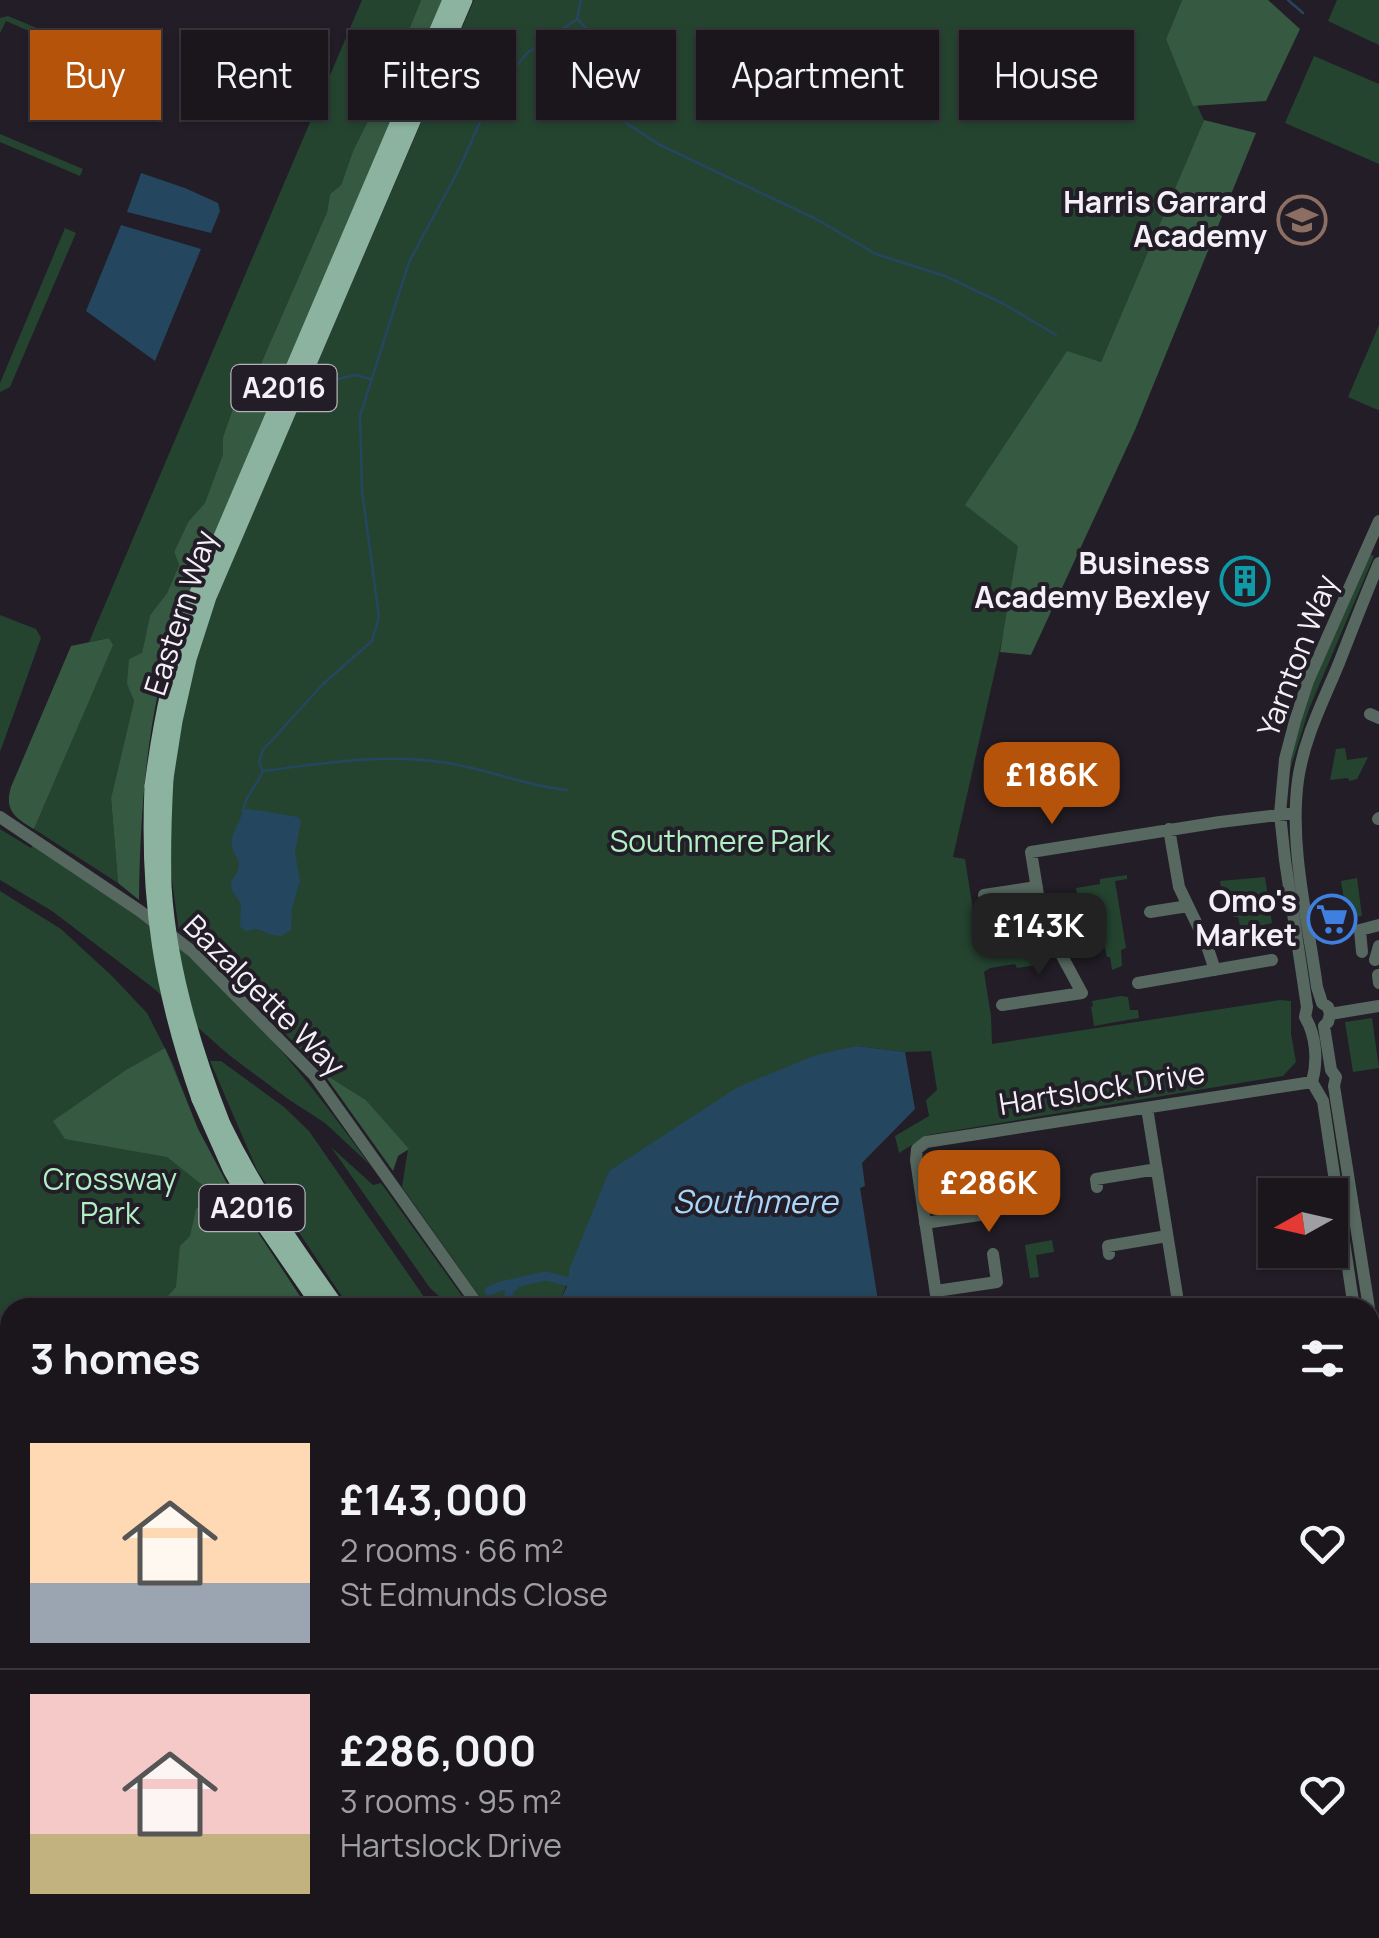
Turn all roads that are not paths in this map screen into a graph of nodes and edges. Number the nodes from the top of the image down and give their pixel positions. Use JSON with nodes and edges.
{"nodes":[{"id":1,"x":450,"y":0,"type":"edge"},
{"id":2,"x":465,"y":0,"type":"edge"},
{"id":3,"x":1379,"y":520,"type":"edge"},
{"id":4,"x":1379,"y":563,"type":"edge"},
{"id":5,"x":159,"y":782,"type":"junction"},
{"id":6,"x":1295,"y":813,"type":"junction"},
{"id":7,"x":1280,"y":814,"type":"junction"},
{"id":8,"x":0,"y":817,"type":"edge"},
{"id":9,"x":1170,"y":830,"type":"junction"},
{"id":10,"x":1037,"y":887,"type":"junction"},
{"id":11,"x":984,"y":896,"type":"dead end"},
{"id":12,"x":1188,"y":906,"type":"junction"},
{"id":13,"x":1150,"y":912,"type":"dead end"},
{"id":14,"x":1379,"y":925,"type":"edge"},
{"id":15,"x":1362,"y":952,"type":"dead end"},
{"id":16,"x":1272,"y":960,"type":"dead end"},
{"id":17,"x":1215,"y":970,"type":"junction"},
{"id":18,"x":1378,"y":975,"type":"edge"},
{"id":19,"x":1379,"y":983,"type":"edge"},
{"id":20,"x":1138,"y":984,"type":"dead end"},
{"id":21,"x":1002,"y":1005,"type":"dead end"},
{"id":22,"x":1379,"y":1006,"type":"edge"},
{"id":23,"x":1322,"y":1017,"type":"junction"},
{"id":24,"x":1331,"y":1070,"type":"junction"},
{"id":25,"x":1315,"y":1081,"type":"junction"},
{"id":26,"x":1334,"y":1086,"type":"junction"},
{"id":27,"x":1147,"y":1108,"type":"junction"},
{"id":28,"x":1157,"y":1169,"type":"junction"},
{"id":29,"x":982,"y":1187,"type":"dead end"},
{"id":30,"x":1098,"y":1187,"type":"dead end"},
{"id":31,"x":925,"y":1224,"type":"junction"},
{"id":32,"x":1167,"y":1236,"type":"junction"},
{"id":33,"x":993,"y":1254,"type":"dead end"},
{"id":34,"x":1109,"y":1254,"type":"dead end"},
{"id":35,"x":936,"y":1291,"type":"junction"},
{"id":36,"x":314,"y":1298,"type":"edge"},
{"id":37,"x":331,"y":1298,"type":"edge"},
{"id":38,"x":473,"y":1298,"type":"edge"},
{"id":39,"x":937,"y":1298,"type":"edge"},
{"id":40,"x":1178,"y":1298,"type":"edge"},
{"id":41,"x":1352,"y":1298,"type":"edge"},
{"id":42,"x":1368,"y":1298,"type":"edge"}],
"edges":[{"from":1,"to":5,"type":"main road","name":"Eastern Way","number":"A2016"},
{"from":2,"to":5,"type":"main road","name":"Eastern Way","number":"A2016"},
{"from":3,"to":7,"type":"street","name":"Yarnton Way"},
{"from":4,"to":6,"type":"street","name":"Yarnton Way"},
{"from":5,"to":36,"type":"main road","name":"Eastern Way","number":"A2016","bridge":true},
{"from":5,"to":37,"type":"main road","name":"Eastern Way","number":"A2016","bridge":true},
{"from":6,"to":7,"type":"street"},
{"from":6,"to":23,"type":"street","name":"Yarnton Way"},
{"from":7,"to":9,"type":"street"},
{"from":7,"to":23,"type":"street","name":"Yarnton Way"},
{"from":8,"to":38,"type":"street","name":"Bazalgette Way"},
{"from":9,"to":10,"type":"street"},
{"from":9,"to":12,"type":"street"},
{"from":10,"to":11,"type":"street"},
{"from":10,"to":21,"type":"street"},
{"from":12,"to":13,"type":"street"},
{"from":12,"to":17,"type":"street"},
{"from":14,"to":15,"type":"street"},
{"from":16,"to":17,"type":"street"},
{"from":17,"to":20,"type":"street"},
{"from":18,"to":19,"type":"street"},
{"from":22,"to":23,"type":"street"},
{"from":23,"to":24,"type":"street","name":"Yarnton Way"},
{"from":23,"to":25,"type":"street","name":"Yarnton Way"},
{"from":24,"to":25,"type":"street"},
{"from":24,"to":26,"type":"street","name":"Yarnton Way"},
{"from":25,"to":26,"type":"street"},
{"from":25,"to":27,"type":"street","name":"Hartslock Drive"},
{"from":25,"to":41,"type":"street","name":"Yarnton Way"},
{"from":26,"to":42,"type":"street","name":"Yarnton Way"},
{"from":27,"to":28,"type":"street"},
{"from":27,"to":31,"type":"street","name":"Hartslock Drive"},
{"from":28,"to":30,"type":"street"},
{"from":28,"to":32,"type":"street"},
{"from":29,"to":31,"type":"street"},
{"from":31,"to":35,"type":"street","name":"Hartslock Drive"},
{"from":32,"to":34,"type":"street"},
{"from":32,"to":40,"type":"street"},
{"from":33,"to":35,"type":"street"},
{"from":35,"to":39,"type":"street","name":"Hartslock Drive"}]}
